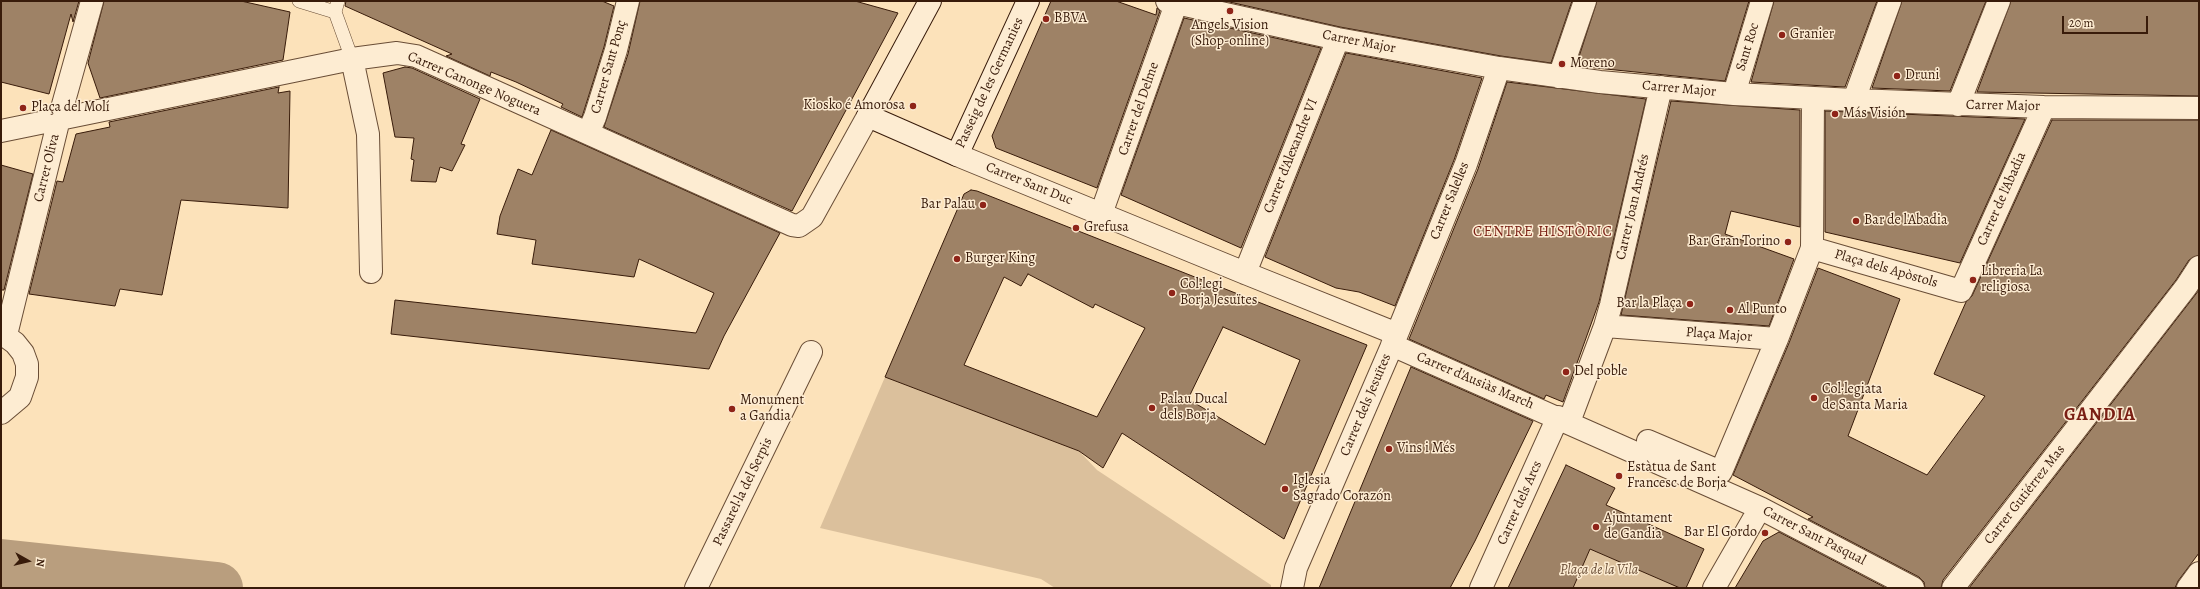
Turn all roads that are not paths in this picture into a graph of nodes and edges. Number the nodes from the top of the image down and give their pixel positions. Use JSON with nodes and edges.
{"nodes":[{"id":1,"x":92,"y":1,"type":"edge"},
{"id":2,"x":299,"y":1,"type":"edge"},
{"id":3,"x":930,"y":1,"type":"edge"},
{"id":4,"x":1028,"y":1,"type":"edge"},
{"id":5,"x":1585,"y":1,"type":"edge"},
{"id":6,"x":1762,"y":1,"type":"edge"},
{"id":7,"x":1890,"y":1,"type":"edge"},
{"id":8,"x":1999,"y":1,"type":"edge"},
{"id":9,"x":625,"y":2,"type":"edge"},
{"id":10,"x":1172,"y":2,"type":"edge"},
{"id":11,"x":336,"y":6,"type":"edge"},
{"id":12,"x":1204,"y":6,"type":"edge"},
{"id":13,"x":1338,"y":38,"type":"junction"},
{"id":14,"x":352,"y":60,"type":"junction"},
{"id":15,"x":1500,"y":68,"type":"junction"},
{"id":16,"x":1559,"y":77,"type":"junction"},
{"id":17,"x":1661,"y":87,"type":"junction"},
{"id":18,"x":1734,"y":94,"type":"junction"},
{"id":19,"x":1813,"y":98,"type":"junction"},
{"id":20,"x":1854,"y":100,"type":"junction"},
{"id":21,"x":1958,"y":104,"type":"junction"},
{"id":22,"x":2044,"y":107,"type":"junction"},
{"id":23,"x":2199,"y":108,"type":"edge"},
{"id":24,"x":868,"y":116,"type":"junction"},
{"id":25,"x":59,"y":119,"type":"junction"},
{"id":26,"x":1,"y":131,"type":"edge"},
{"id":27,"x":588,"y":132,"type":"junction"},
{"id":28,"x":957,"y":155,"type":"junction"},
{"id":29,"x":1102,"y":214,"type":"junction"},
{"id":30,"x":1812,"y":248,"type":"junction"},
{"id":31,"x":2199,"y":267,"type":"edge"},
{"id":32,"x":371,"y":272,"type":"dead end"},
{"id":33,"x":1244,"y":273,"type":"junction"},
{"id":34,"x":1961,"y":291,"type":"joint"},
{"id":35,"x":1605,"y":326,"type":"junction"},
{"id":36,"x":3,"y":334,"type":"edge"},
{"id":37,"x":1394,"y":339,"type":"junction"},
{"id":38,"x":1777,"y":339,"type":"junction"},
{"id":39,"x":811,"y":352,"type":"dead end"},
{"id":40,"x":1,"y":413,"type":"edge"},
{"id":41,"x":1567,"y":416,"type":"junction"},
{"id":42,"x":1718,"y":480,"type":"junction"},
{"id":43,"x":1760,"y":508,"type":"junction"},
{"id":44,"x":2199,"y":573,"type":"edge"},
{"id":45,"x":696,"y":588,"type":"edge"},
{"id":46,"x":1292,"y":588,"type":"edge"},
{"id":47,"x":1481,"y":588,"type":"edge"},
{"id":48,"x":1714,"y":588,"type":"edge"},
{"id":49,"x":1913,"y":588,"type":"edge"},
{"id":50,"x":1953,"y":588,"type":"edge"},
{"id":51,"x":2188,"y":588,"type":"edge"}],
"edges":[{"from":1,"to":25,"type":"street","name":"Carrer Oliva"},
{"from":2,"to":11,"type":"lane"},
{"from":3,"to":24,"type":"street"},
{"from":4,"to":28,"type":"street","name":"Passeig de les Germanies"},
{"from":5,"to":16,"type":"street"},
{"from":6,"to":18,"type":"street","name":"Sant Roc"},
{"from":7,"to":20,"type":"street"},
{"from":8,"to":21,"type":"street"},
{"from":9,"to":27,"type":"street","name":"Carrer Sant Ponç"},
{"from":10,"to":12,"type":"street","name":"Carrer Major"},
{"from":10,"to":29,"type":"street","name":"Carrer del Delme"},
{"from":11,"to":14,"type":"lane"},
{"from":12,"to":13,"type":"street","name":"Carrer Major"},
{"from":13,"to":15,"type":"street","name":"Carrer Major"},
{"from":13,"to":33,"type":"street","name":"Carrer d'Alexandre VI"},
{"from":14,"to":25,"type":"street","name":"Carrer Canonge Noguera"},
{"from":14,"to":27,"type":"street","name":"Carrer Canonge Noguera"},
{"from":14,"to":32,"type":"street"},
{"from":15,"to":16,"type":"street","name":"Carrer Major"},
{"from":15,"to":37,"type":"street","name":"Carrer Salelles"},
{"from":16,"to":17,"type":"street","name":"Carrer Major"},
{"from":17,"to":18,"type":"street","name":"Carrer Major"},
{"from":17,"to":35,"type":"street","name":"Carrer Joan Andrés"},
{"from":18,"to":19,"type":"street","name":"Carrer Major"},
{"from":19,"to":20,"type":"street","name":"Carrer Major"},
{"from":19,"to":30,"type":"street"},
{"from":20,"to":21,"type":"street","name":"Carrer Major"},
{"from":21,"to":22,"type":"street","name":"Carrer Major"},
{"from":22,"to":23,"type":"street","name":"Carrer Major"},
{"from":22,"to":34,"type":"street","name":"Carrer de l'Abadia"},
{"from":24,"to":27,"type":"street","name":"Carrer Canonge Noguera"},
{"from":24,"to":28,"type":"street","name":"Passeig de les Germanies"},
{"from":25,"to":26,"type":"street","name":"Carrer Canonge Noguera"},
{"from":25,"to":36,"type":"street","name":"Carrer Oliva"},
{"from":28,"to":29,"type":"street","name":"Carrer Sant Duc"},
{"from":29,"to":33,"type":"street","name":"Carrer Sant Duc"},
{"from":30,"to":34,"type":"street","name":"Plaça dels Apòstols"},
{"from":30,"to":38,"type":"street"},
{"from":31,"to":50,"type":"street","name":"Carrer Gutiérrez Mas"},
{"from":33,"to":37,"type":"street","name":"Carrer d'Ausiàs March"},
{"from":35,"to":38,"type":"street","name":"Plaça Major"},
{"from":35,"to":41,"type":"street"},
{"from":36,"to":40,"type":"street"},
{"from":37,"to":41,"type":"street","name":"Carrer d'Ausiàs March"},
{"from":37,"to":46,"type":"street","name":"Carrer dels Jesuïtes"},
{"from":38,"to":42,"type":"street","name":"Plaça Major"},
{"from":39,"to":45,"type":"street","name":"Passarel·la del Serpis"},
{"from":41,"to":42,"type":"street"},
{"from":41,"to":47,"type":"street","name":"Carrer dels Arcs"},
{"from":42,"to":43,"type":"street","name":"Carrer Sant Pasqual"},
{"from":43,"to":48,"type":"street"},
{"from":43,"to":49,"type":"street","name":"Carrer Sant Pasqual"},
{"from":44,"to":51,"type":"street"}]}
